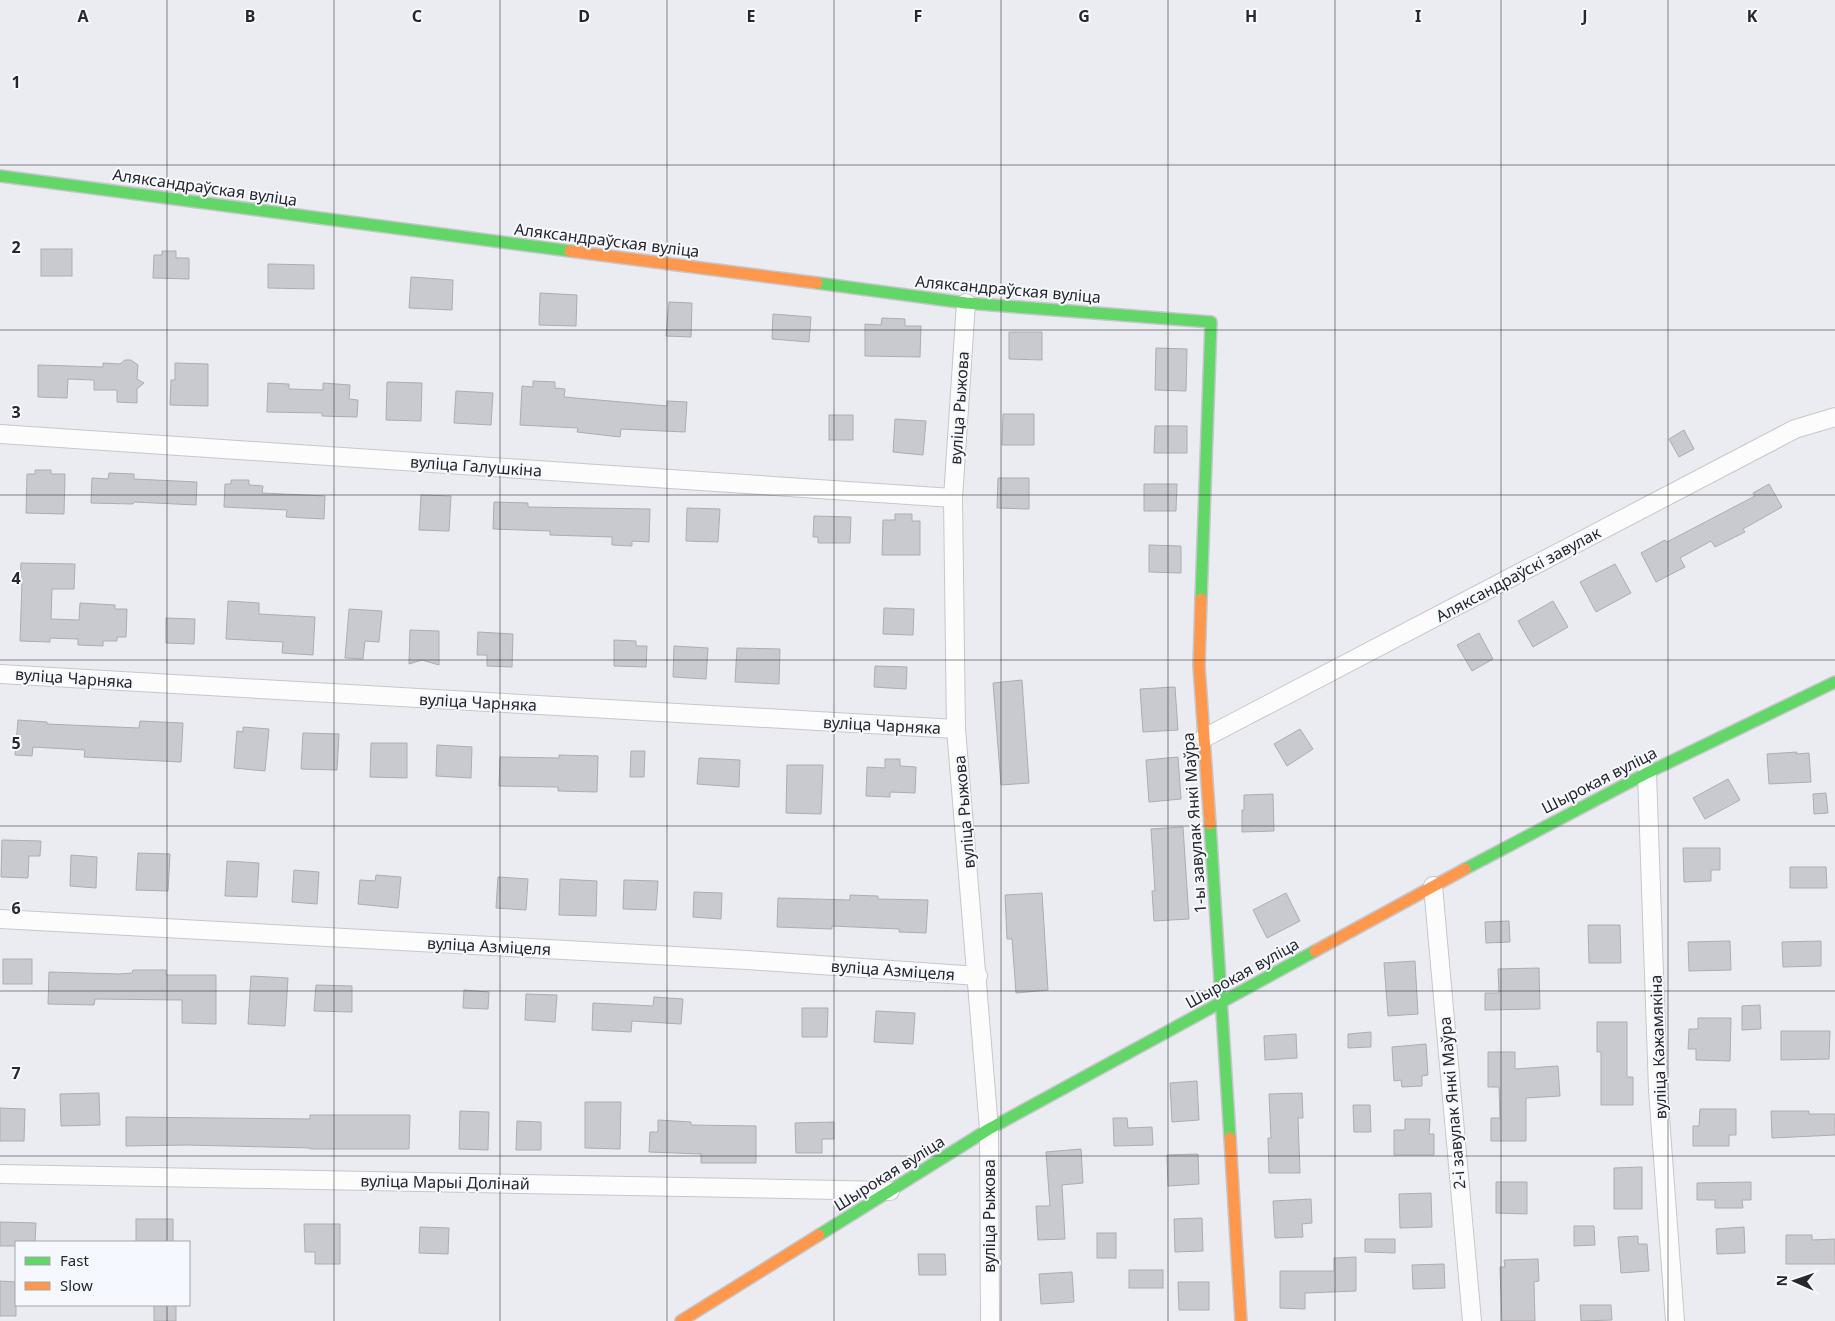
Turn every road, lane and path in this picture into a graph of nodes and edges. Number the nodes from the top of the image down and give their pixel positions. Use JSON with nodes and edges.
{"nodes":[{"id":1,"x":0,"y":176,"type":"edge"},
{"id":2,"x":966,"y":303,"type":"junction"},
{"id":3,"x":1210,"y":322,"type":"joint"},
{"id":4,"x":1835,"y":417,"type":"edge"},
{"id":5,"x":0,"y":434,"type":"edge"},
{"id":6,"x":953,"y":498,"type":"junction"},
{"id":7,"x":0,"y":674,"type":"edge"},
{"id":8,"x":1835,"y":682,"type":"edge"},
{"id":9,"x":956,"y":729,"type":"junction"},
{"id":10,"x":1204,"y":738,"type":"junction"},
{"id":11,"x":1647,"y":773,"type":"junction"},
{"id":12,"x":1433,"y":886,"type":"junction"},
{"id":13,"x":0,"y":919,"type":"edge"},
{"id":14,"x":978,"y":976,"type":"junction"},
{"id":15,"x":1222,"y":1003,"type":"junction"},
{"id":16,"x":989,"y":1129,"type":"junction"},
{"id":17,"x":0,"y":1174,"type":"edge"},
{"id":18,"x":890,"y":1191,"type":"junction"},
{"id":19,"x":681,"y":1321,"type":"edge"},
{"id":20,"x":990,"y":1321,"type":"edge"},
{"id":21,"x":1241,"y":1321,"type":"edge"},
{"id":22,"x":1472,"y":1321,"type":"edge"},
{"id":23,"x":1675,"y":1321,"type":"edge"}],
"edges":[{"from":1,"to":2,"type":"street","name":"Аляксандраўская вуліца"},
{"from":2,"to":3,"type":"street","name":"Аляксандраўская вуліца"},
{"from":2,"to":6,"type":"street","name":"вуліца Рыжова"},
{"from":3,"to":10,"type":"street","name":"1-ы завулак Янкі Маўра"},
{"from":4,"to":10,"type":"street","name":"Аляксандраўскі завулак"},
{"from":5,"to":6,"type":"street","name":"вуліца Галушкіна"},
{"from":6,"to":9,"type":"street","name":"вуліца Рыжова"},
{"from":7,"to":9,"type":"street","name":"вуліца Чарняка"},
{"from":8,"to":11,"type":"street","name":"Шырокая вуліца"},
{"from":9,"to":14,"type":"street","name":"вуліца Рыжова"},
{"from":10,"to":15,"type":"street","name":"1-ы завулак Янкі Маўра"},
{"from":11,"to":12,"type":"street","name":"Шырокая вуліца"},
{"from":11,"to":23,"type":"street","name":"вуліца Кажамякіна"},
{"from":12,"to":15,"type":"street","name":"Шырокая вуліца"},
{"from":12,"to":22,"type":"street","name":"2-і завулак Янкі Маўра"},
{"from":13,"to":14,"type":"street","name":"вуліца Азміцеля"},
{"from":14,"to":16,"type":"street","name":"вуліца Рыжова"},
{"from":15,"to":16,"type":"street","name":"Шырокая вуліца"},
{"from":15,"to":21,"type":"street","name":"1-ы завулак Янкі Маўра"},
{"from":16,"to":18,"type":"street","name":"Шырокая вуліца"},
{"from":16,"to":20,"type":"street","name":"вуліца Рыжова"},
{"from":17,"to":18,"type":"street","name":"вуліца Марыі Долінай"},
{"from":18,"to":19,"type":"street","name":"Шырокая вуліца"}]}
